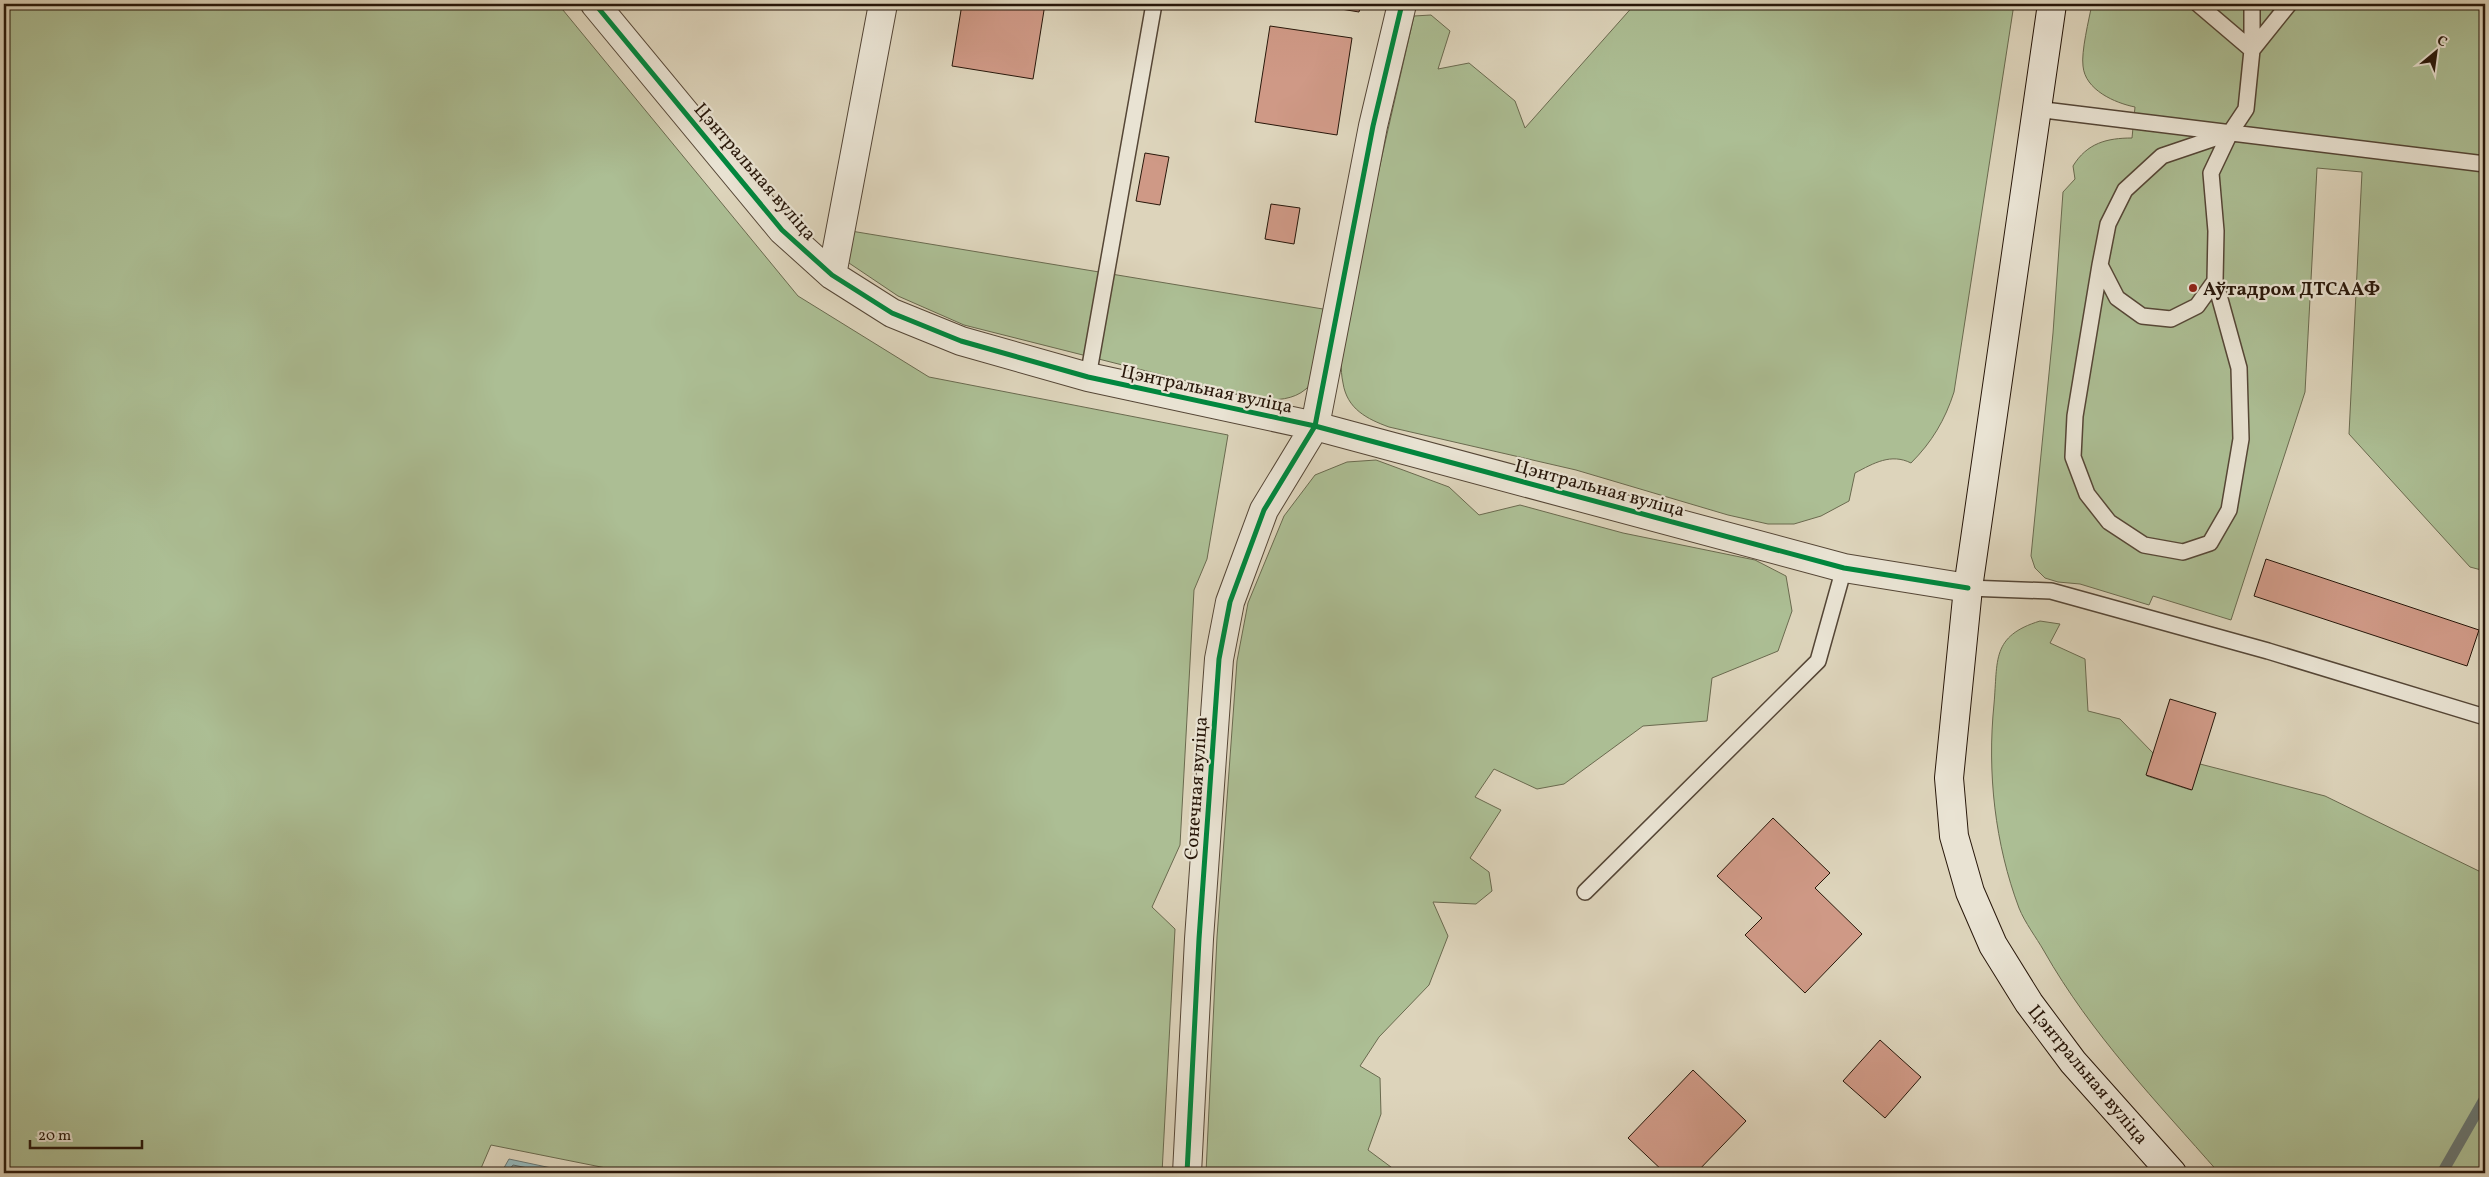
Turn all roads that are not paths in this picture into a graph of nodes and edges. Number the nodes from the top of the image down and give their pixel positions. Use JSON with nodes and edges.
{"nodes":[{"id":1,"x":595,"y":4,"type":"edge"},
{"id":2,"x":884,"y":4,"type":"edge"},
{"id":3,"x":1154,"y":4,"type":"edge"},
{"id":4,"x":1402,"y":4,"type":"edge"},
{"id":5,"x":2052,"y":4,"type":"edge"},
{"id":6,"x":2198,"y":4,"type":"edge"},
{"id":7,"x":2252,"y":4,"type":"edge"},
{"id":8,"x":2289,"y":4,"type":"edge"},
{"id":9,"x":2252,"y":50,"type":"junction"},
{"id":10,"x":2036,"y":108,"type":"junction"},
{"id":11,"x":2230,"y":133,"type":"junction"},
{"id":12,"x":2485,"y":164,"type":"edge"},
{"id":13,"x":2100,"y":265,"type":"junction"},
{"id":14,"x":832,"y":275,"type":"junction"},
{"id":15,"x":2215,"y":282,"type":"junction"},
{"id":16,"x":1088,"y":378,"type":"junction"},
{"id":17,"x":1315,"y":426,"type":"junction"},
{"id":18,"x":1844,"y":568,"type":"junction"},
{"id":19,"x":1968,"y":588,"type":"junction"},
{"id":20,"x":2485,"y":717,"type":"edge"},
{"id":21,"x":1585,"y":892,"type":"dead end"},
{"id":22,"x":1187,"y":1173,"type":"edge"},
{"id":23,"x":2172,"y":1173,"type":"edge"}],
"edges":[{"from":1,"to":14,"type":"street","name":"Цэнтральная вуліца"},
{"from":2,"to":14,"type":"street"},
{"from":3,"to":16,"type":"lane"},
{"from":4,"to":17,"type":"street"},
{"from":5,"to":10,"type":"street","name":"Цэнтральная вуліца"},
{"from":6,"to":9,"type":"lane"},
{"from":7,"to":9,"type":"lane"},
{"from":8,"to":9,"type":"lane"},
{"from":9,"to":11,"type":"lane"},
{"from":10,"to":11,"type":"lane"},
{"from":10,"to":19,"type":"street","name":"Цэнтральная вуліца"},
{"from":11,"to":12,"type":"lane"},
{"from":11,"to":13,"type":"lane"},
{"from":11,"to":15,"type":"lane"},
{"from":13,"to":15,"type":"lane"},
{"from":13,"to":15,"type":"lane"},
{"from":14,"to":16,"type":"street","name":"Цэнтральная вуліца"},
{"from":16,"to":17,"type":"street","name":"Цэнтральная вуліца"},
{"from":17,"to":18,"type":"street","name":"Цэнтральная вуліца"},
{"from":17,"to":22,"type":"street","name":"Сонечная вуліца"},
{"from":18,"to":19,"type":"street","name":"Цэнтральная вуліца"},
{"from":18,"to":21,"type":"lane"},
{"from":19,"to":20,"type":"lane"},
{"from":19,"to":23,"type":"street","name":"Цэнтральная вуліца"}]}
